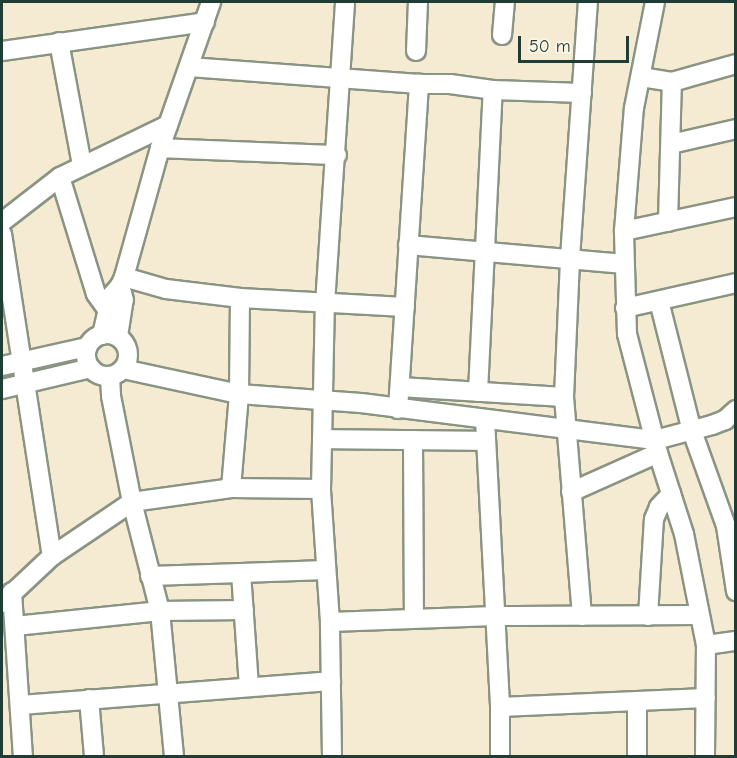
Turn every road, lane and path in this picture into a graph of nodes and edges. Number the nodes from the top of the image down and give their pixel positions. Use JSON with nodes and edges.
{"nodes":[{"id":1,"x":211,"y":2,"type":"edge"},
{"id":2,"x":345,"y":2,"type":"edge"},
{"id":3,"x":418,"y":2,"type":"edge"},
{"id":4,"x":505,"y":2,"type":"edge"},
{"id":5,"x":588,"y":2,"type":"edge"},
{"id":6,"x":656,"y":2,"type":"edge"},
{"id":7,"x":205,"y":22,"type":"junction"},
{"id":8,"x":502,"y":35,"type":"dead end"},
{"id":9,"x":59,"y":42,"type":"junction"},
{"id":10,"x":2,"y":51,"type":"edge"},
{"id":11,"x":416,"y":51,"type":"dead end"},
{"id":12,"x":735,"y":64,"type":"edge"},
{"id":13,"x":189,"y":67,"type":"junction"},
{"id":14,"x":641,"y":77,"type":"junction"},
{"id":15,"x":342,"y":78,"type":"junction"},
{"id":16,"x":672,"y":82,"type":"junction"},
{"id":17,"x":419,"y":84,"type":"junction"},
{"id":18,"x":494,"y":90,"type":"junction"},
{"id":19,"x":582,"y":93,"type":"junction"},
{"id":20,"x":168,"y":125,"type":"junction"},
{"id":21,"x":735,"y":129,"type":"edge"},
{"id":22,"x":670,"y":144,"type":"junction"},
{"id":23,"x":160,"y":148,"type":"junction"},
{"id":24,"x":337,"y":155,"type":"junction"},
{"id":25,"x":82,"y":165,"type":"junction"},
{"id":26,"x":60,"y":177,"type":"junction"},
{"id":27,"x":735,"y":207,"type":"edge"},
{"id":28,"x":2,"y":222,"type":"edge"},
{"id":29,"x":668,"y":222,"type":"junction"},
{"id":30,"x":624,"y":231,"type":"junction"},
{"id":31,"x":2,"y":234,"type":"edge"},
{"id":32,"x":408,"y":245,"type":"junction"},
{"id":33,"x":486,"y":250,"type":"junction"},
{"id":34,"x":570,"y":258,"type":"junction"},
{"id":35,"x":624,"y":264,"type":"junction"},
{"id":36,"x":122,"y":282,"type":"junction"},
{"id":37,"x":735,"y":287,"type":"edge"},
{"id":38,"x":240,"y":298,"type":"junction"},
{"id":39,"x":659,"y":301,"type":"junction"},
{"id":40,"x":325,"y":304,"type":"junction"},
{"id":41,"x":405,"y":307,"type":"junction"},
{"id":42,"x":625,"y":308,"type":"junction"},
{"id":43,"x":108,"y":309,"type":"junction"},
{"id":44,"x":110,"y":335,"type":"junction"},
{"id":45,"x":87,"y":347,"type":"junction"},
{"id":46,"x":20,"y":361,"type":"junction"},
{"id":47,"x":2,"y":366,"type":"edge"},
{"id":48,"x":91,"y":368,"type":"junction"},
{"id":49,"x":116,"y":372,"type":"junction"},
{"id":50,"x":24,"y":384,"type":"junction"},
{"id":51,"x":400,"y":387,"type":"junction"},
{"id":52,"x":2,"y":388,"type":"edge"},
{"id":53,"x":478,"y":392,"type":"junction"},
{"id":54,"x":239,"y":394,"type":"junction"},
{"id":55,"x":564,"y":397,"type":"junction"},
{"id":56,"x":323,"y":400,"type":"junction"},
{"id":57,"x":398,"y":409,"type":"junction"},
{"id":58,"x":735,"y":410,"type":"edge"},
{"id":59,"x":485,"y":419,"type":"junction"},
{"id":60,"x":565,"y":427,"type":"junction"},
{"id":61,"x":692,"y":430,"type":"junction"},
{"id":62,"x":322,"y":439,"type":"junction"},
{"id":63,"x":413,"y":440,"type":"junction"},
{"id":64,"x":486,"y":441,"type":"junction"},
{"id":65,"x":657,"y":446,"type":"junction"},
{"id":66,"x":231,"y":488,"type":"junction"},
{"id":67,"x":321,"y":489,"type":"junction"},
{"id":68,"x":571,"y":492,"type":"junction"},
{"id":69,"x":671,"y":494,"type":"junction"},
{"id":70,"x":132,"y":502,"type":"junction"},
{"id":71,"x":731,"y":525,"type":"edge"},
{"id":72,"x":52,"y":556,"type":"junction"},
{"id":73,"x":326,"y":570,"type":"junction"},
{"id":74,"x":241,"y":573,"type":"junction"},
{"id":75,"x":150,"y":576,"type":"junction"},
{"id":76,"x":735,"y":591,"type":"edge"},
{"id":77,"x":7,"y":597,"type":"edge"},
{"id":78,"x":244,"y":610,"type":"junction"},
{"id":79,"x":160,"y":611,"type":"junction"},
{"id":80,"x":699,"y":615,"type":"junction"},
{"id":81,"x":495,"y":616,"type":"junction"},
{"id":82,"x":582,"y":616,"type":"junction"},
{"id":83,"x":648,"y":616,"type":"junction"},
{"id":84,"x":414,"y":618,"type":"junction"},
{"id":85,"x":330,"y":622,"type":"junction"},
{"id":86,"x":15,"y":626,"type":"junction"},
{"id":87,"x":735,"y":641,"type":"edge"},
{"id":88,"x":706,"y":645,"type":"junction"},
{"id":89,"x":331,"y":681,"type":"junction"},
{"id":90,"x":249,"y":687,"type":"junction"},
{"id":91,"x":169,"y":695,"type":"junction"},
{"id":92,"x":706,"y":698,"type":"junction"},
{"id":93,"x":88,"y":699,"type":"junction"},
{"id":94,"x":637,"y":702,"type":"junction"},
{"id":95,"x":20,"y":705,"type":"junction"},
{"id":96,"x":500,"y":707,"type":"junction"},
{"id":97,"x":23,"y":756,"type":"edge"},
{"id":98,"x":94,"y":756,"type":"edge"},
{"id":99,"x":174,"y":756,"type":"edge"},
{"id":100,"x":332,"y":756,"type":"edge"},
{"id":101,"x":500,"y":756,"type":"edge"},
{"id":102,"x":637,"y":756,"type":"edge"},
{"id":103,"x":705,"y":756,"type":"edge"}],
"edges":[{"from":1,"to":7,"type":"street"},
{"from":2,"to":15,"type":"street"},
{"from":3,"to":11,"type":"street"},
{"from":4,"to":8,"type":"street"},
{"from":5,"to":19,"type":"street"},
{"from":6,"to":14,"type":"street"},
{"from":7,"to":9,"type":"street"},
{"from":7,"to":13,"type":"street"},
{"from":9,"to":10,"type":"street"},
{"from":9,"to":25,"type":"street"},
{"from":12,"to":16,"type":"street"},
{"from":13,"to":15,"type":"street"},
{"from":13,"to":20,"type":"street"},
{"from":14,"to":16,"type":"street"},
{"from":14,"to":30,"type":"street"},
{"from":15,"to":17,"type":"street"},
{"from":15,"to":24,"type":"street"},
{"from":16,"to":22,"type":"street"},
{"from":17,"to":18,"type":"street"},
{"from":17,"to":32,"type":"street"},
{"from":18,"to":19,"type":"street"},
{"from":18,"to":33,"type":"street"},
{"from":19,"to":34,"type":"street"},
{"from":20,"to":23,"type":"street"},
{"from":20,"to":25,"type":"street"},
{"from":21,"to":22,"type":"street"},
{"from":22,"to":29,"type":"street"},
{"from":23,"to":24,"type":"street"},
{"from":23,"to":36,"type":"street"},
{"from":24,"to":40,"type":"street"},
{"from":25,"to":26,"type":"street"},
{"from":26,"to":28,"type":"street"},
{"from":26,"to":43,"type":"street"},
{"from":27,"to":29,"type":"street"},
{"from":29,"to":30,"type":"street"},
{"from":30,"to":35,"type":"street"},
{"from":31,"to":46,"type":"street"},
{"from":32,"to":33,"type":"street"},
{"from":32,"to":41,"type":"street"},
{"from":33,"to":34,"type":"street"},
{"from":33,"to":53,"type":"street"},
{"from":34,"to":35,"type":"street"},
{"from":34,"to":55,"type":"street"},
{"from":35,"to":42,"type":"street"},
{"from":36,"to":38,"type":"street"},
{"from":36,"to":43,"type":"street"},
{"from":36,"to":44,"type":"street"},
{"from":37,"to":39,"type":"street"},
{"from":38,"to":40,"type":"street"},
{"from":38,"to":54,"type":"street"},
{"from":39,"to":42,"type":"street"},
{"from":39,"to":61,"type":"street"},
{"from":40,"to":41,"type":"street"},
{"from":40,"to":56,"type":"street"},
{"from":41,"to":51,"type":"street"},
{"from":42,"to":65,"type":"street"},
{"from":43,"to":44,"type":"street"},
{"from":44,"to":45,"type":"street"},
{"from":44,"to":49,"type":"street"},
{"from":45,"to":46,"type":"street"},
{"from":45,"to":48,"type":"street"},
{"from":46,"to":47,"type":"street"},
{"from":46,"to":50,"type":"street"},
{"from":48,"to":49,"type":"street"},
{"from":48,"to":50,"type":"street"},
{"from":49,"to":54,"type":"street"},
{"from":49,"to":70,"type":"street"},
{"from":50,"to":52,"type":"street"},
{"from":50,"to":72,"type":"street"},
{"from":51,"to":53,"type":"street"},
{"from":51,"to":57,"type":"street"},
{"from":53,"to":55,"type":"street"},
{"from":54,"to":56,"type":"street"},
{"from":54,"to":66,"type":"street"},
{"from":55,"to":60,"type":"street"},
{"from":56,"to":57,"type":"street"},
{"from":56,"to":62,"type":"street"},
{"from":57,"to":59,"type":"street"},
{"from":58,"to":61,"type":"street"},
{"from":59,"to":60,"type":"street"},
{"from":59,"to":64,"type":"street"},
{"from":60,"to":65,"type":"street"},
{"from":60,"to":68,"type":"street"},
{"from":61,"to":65,"type":"street"},
{"from":61,"to":71,"type":"street"},
{"from":62,"to":63,"type":"street"},
{"from":62,"to":67,"type":"street"},
{"from":63,"to":64,"type":"street"},
{"from":63,"to":84,"type":"street"},
{"from":64,"to":81,"type":"street"},
{"from":65,"to":68,"type":"street"},
{"from":65,"to":69,"type":"street"},
{"from":66,"to":67,"type":"street"},
{"from":66,"to":70,"type":"street"},
{"from":67,"to":73,"type":"street"},
{"from":68,"to":82,"type":"street"},
{"from":69,"to":80,"type":"street"},
{"from":69,"to":83,"type":"street"},
{"from":70,"to":72,"type":"street"},
{"from":70,"to":75,"type":"street"},
{"from":71,"to":76,"type":"street"},
{"from":72,"to":77,"type":"street"},
{"from":73,"to":74,"type":"street"},
{"from":73,"to":85,"type":"street"},
{"from":74,"to":75,"type":"street"},
{"from":74,"to":78,"type":"street"},
{"from":75,"to":79,"type":"street"},
{"from":77,"to":86,"type":"street"},
{"from":78,"to":79,"type":"street"},
{"from":78,"to":90,"type":"street"},
{"from":79,"to":86,"type":"street"},
{"from":79,"to":91,"type":"street"},
{"from":80,"to":83,"type":"street"},
{"from":80,"to":88,"type":"street"},
{"from":81,"to":82,"type":"street"},
{"from":81,"to":84,"type":"street"},
{"from":81,"to":96,"type":"street"},
{"from":82,"to":83,"type":"street"},
{"from":84,"to":85,"type":"street"},
{"from":85,"to":89,"type":"street"},
{"from":86,"to":95,"type":"street"},
{"from":87,"to":88,"type":"street"},
{"from":88,"to":92,"type":"street"},
{"from":89,"to":90,"type":"street"},
{"from":89,"to":100,"type":"street"},
{"from":90,"to":91,"type":"street"},
{"from":91,"to":93,"type":"street"},
{"from":91,"to":99,"type":"street"},
{"from":92,"to":94,"type":"street"},
{"from":92,"to":103,"type":"street"},
{"from":93,"to":95,"type":"street"},
{"from":93,"to":98,"type":"street"},
{"from":94,"to":96,"type":"street"},
{"from":94,"to":102,"type":"street"},
{"from":95,"to":97,"type":"street"},
{"from":96,"to":101,"type":"street"}]}
